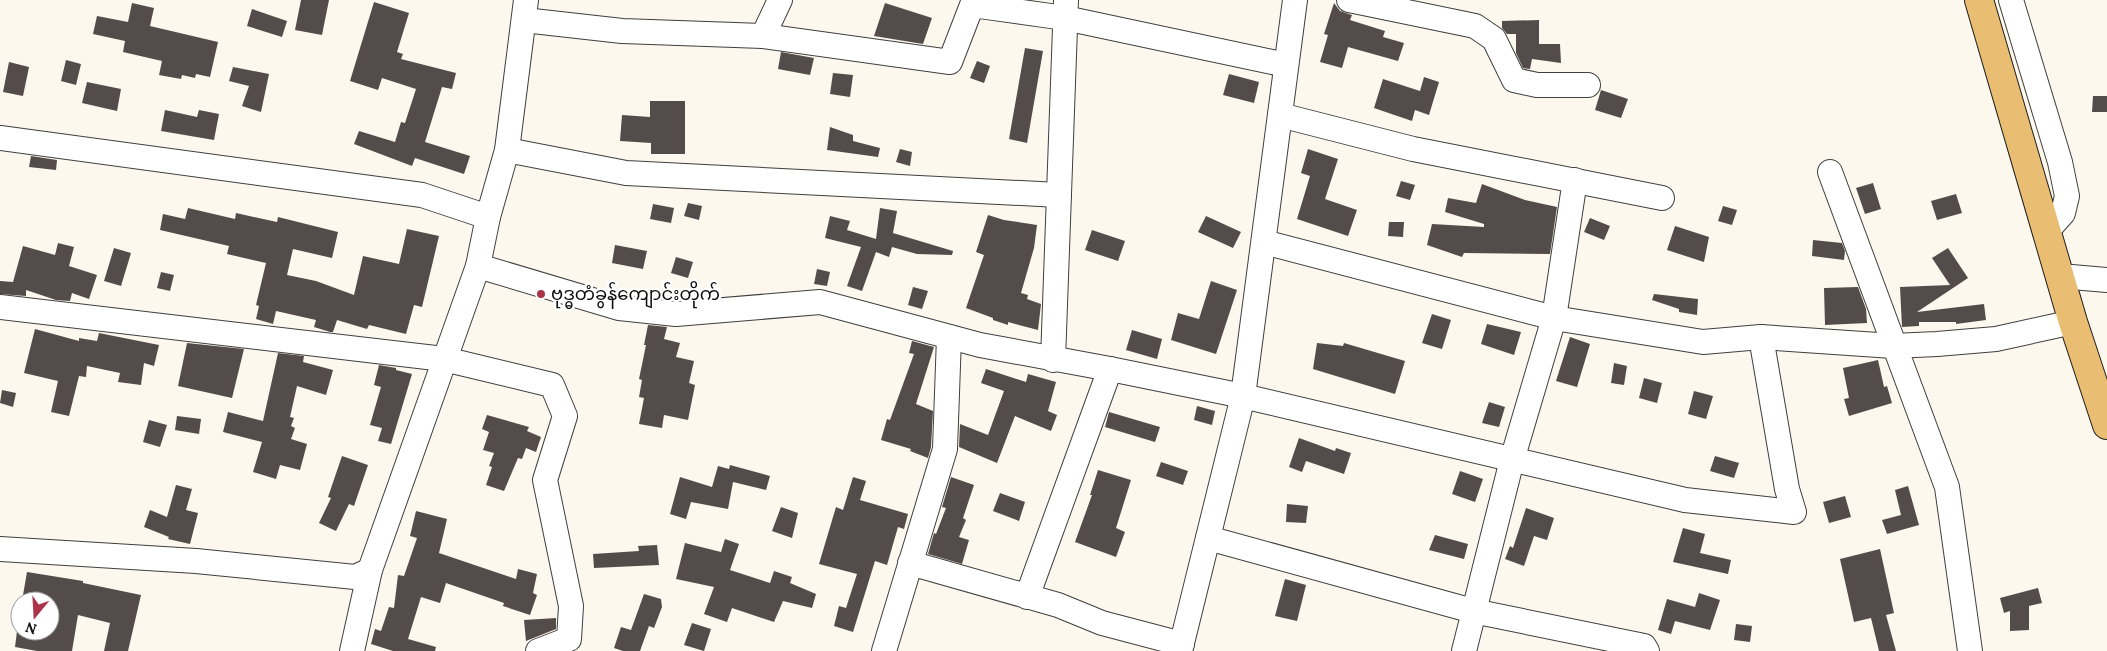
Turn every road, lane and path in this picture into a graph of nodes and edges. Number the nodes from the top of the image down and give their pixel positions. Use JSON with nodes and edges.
{"nodes":[{"id":1,"x":780,"y":0,"type":"edge"},
{"id":2,"x":1295,"y":0,"type":"edge"},
{"id":3,"x":1349,"y":0,"type":"edge"},
{"id":4,"x":1979,"y":0,"type":"edge"},
{"id":5,"x":2011,"y":0,"type":"edge"},
{"id":6,"x":1066,"y":9,"type":"edge"},
{"id":7,"x":525,"y":10,"type":"edge"},
{"id":8,"x":763,"y":36,"type":"junction"},
{"id":9,"x":1286,"y":65,"type":"junction"},
{"id":10,"x":2035,"y":80,"type":"junction"},
{"id":11,"x":1588,"y":85,"type":"dead end"},
{"id":12,"x":2004,"y":86,"type":"junction"},
{"id":13,"x":1280,"y":115,"type":"junction"},
{"id":14,"x":0,"y":138,"type":"edge"},
{"id":15,"x":507,"y":150,"type":"junction"},
{"id":16,"x":1830,"y":172,"type":"dead end"},
{"id":17,"x":1576,"y":180,"type":"junction"},
{"id":18,"x":1059,"y":195,"type":"junction"},
{"id":19,"x":1662,"y":198,"type":"dead end"},
{"id":20,"x":488,"y":217,"type":"junction"},
{"id":21,"x":2047,"y":232,"type":"junction"},
{"id":22,"x":1264,"y":242,"type":"junction"},
{"id":23,"x":478,"y":266,"type":"junction"},
{"id":24,"x":2060,"y":276,"type":"junction"},
{"id":25,"x":2107,"y":280,"type":"edge"},
{"id":26,"x":0,"y":307,"type":"edge"},
{"id":27,"x":1554,"y":318,"type":"junction"},
{"id":28,"x":2073,"y":322,"type":"junction"},
{"id":29,"x":949,"y":337,"type":"junction"},
{"id":30,"x":1761,"y":337,"type":"junction"},
{"id":31,"x":1893,"y":346,"type":"junction"},
{"id":32,"x":444,"y":359,"type":"junction"},
{"id":33,"x":1052,"y":360,"type":"junction"},
{"id":34,"x":1110,"y":369,"type":"junction"},
{"id":35,"x":1244,"y":396,"type":"junction"},
{"id":36,"x":2107,"y":425,"type":"edge"},
{"id":37,"x":1512,"y":460,"type":"junction"},
{"id":38,"x":1208,"y":538,"type":"junction"},
{"id":39,"x":0,"y":549,"type":"edge"},
{"id":40,"x":910,"y":563,"type":"junction"},
{"id":41,"x":370,"y":570,"type":"junction"},
{"id":42,"x":1026,"y":597,"type":"junction"},
{"id":43,"x":1473,"y":610,"type":"junction"},
{"id":44,"x":1181,"y":648,"type":"edge"},
{"id":45,"x":352,"y":651,"type":"edge"},
{"id":46,"x":538,"y":651,"type":"edge"},
{"id":47,"x":884,"y":651,"type":"edge"},
{"id":48,"x":1464,"y":651,"type":"edge"},
{"id":49,"x":1647,"y":651,"type":"edge"},
{"id":50,"x":1970,"y":651,"type":"edge"}],
"edges":[{"from":1,"to":8,"type":"street"},
{"from":2,"to":9,"type":"street"},
{"from":3,"to":11,"type":"street"},
{"from":4,"to":12,"type":"main road"},
{"from":5,"to":10,"type":"street"},
{"from":6,"to":8,"type":"street"},
{"from":6,"to":9,"type":"street"},
{"from":6,"to":18,"type":"street"},
{"from":7,"to":8,"type":"street"},
{"from":7,"to":15,"type":"street"},
{"from":9,"to":13,"type":"street"},
{"from":10,"to":12,"type":"street"},
{"from":10,"to":21,"type":"street"},
{"from":12,"to":21,"type":"main road"},
{"from":13,"to":17,"type":"street"},
{"from":13,"to":22,"type":"street"},
{"from":14,"to":20,"type":"street"},
{"from":15,"to":18,"type":"street"},
{"from":15,"to":20,"type":"street"},
{"from":16,"to":31,"type":"street"},
{"from":17,"to":19,"type":"street"},
{"from":17,"to":27,"type":"street"},
{"from":18,"to":33,"type":"street"},
{"from":20,"to":23,"type":"street"},
{"from":21,"to":24,"type":"main road"},
{"from":22,"to":27,"type":"street"},
{"from":22,"to":35,"type":"street"},
{"from":23,"to":29,"type":"street"},
{"from":23,"to":32,"type":"street"},
{"from":24,"to":25,"type":"street"},
{"from":24,"to":28,"type":"main road"},
{"from":26,"to":32,"type":"street"},
{"from":27,"to":30,"type":"street"},
{"from":27,"to":37,"type":"street"},
{"from":28,"to":31,"type":"street"},
{"from":28,"to":36,"type":"main road"},
{"from":29,"to":33,"type":"street"},
{"from":29,"to":40,"type":"street"},
{"from":30,"to":31,"type":"street"},
{"from":30,"to":37,"type":"street"},
{"from":31,"to":50,"type":"street"},
{"from":32,"to":41,"type":"street"},
{"from":32,"to":46,"type":"street"},
{"from":33,"to":34,"type":"street"},
{"from":34,"to":35,"type":"street"},
{"from":34,"to":42,"type":"street"},
{"from":35,"to":37,"type":"street"},
{"from":35,"to":38,"type":"street"},
{"from":37,"to":43,"type":"street"},
{"from":38,"to":43,"type":"street"},
{"from":38,"to":44,"type":"street"},
{"from":39,"to":41,"type":"street"},
{"from":40,"to":42,"type":"street"},
{"from":40,"to":47,"type":"street"},
{"from":41,"to":45,"type":"street"},
{"from":42,"to":44,"type":"street"},
{"from":43,"to":48,"type":"street"},
{"from":43,"to":49,"type":"street"}]}
